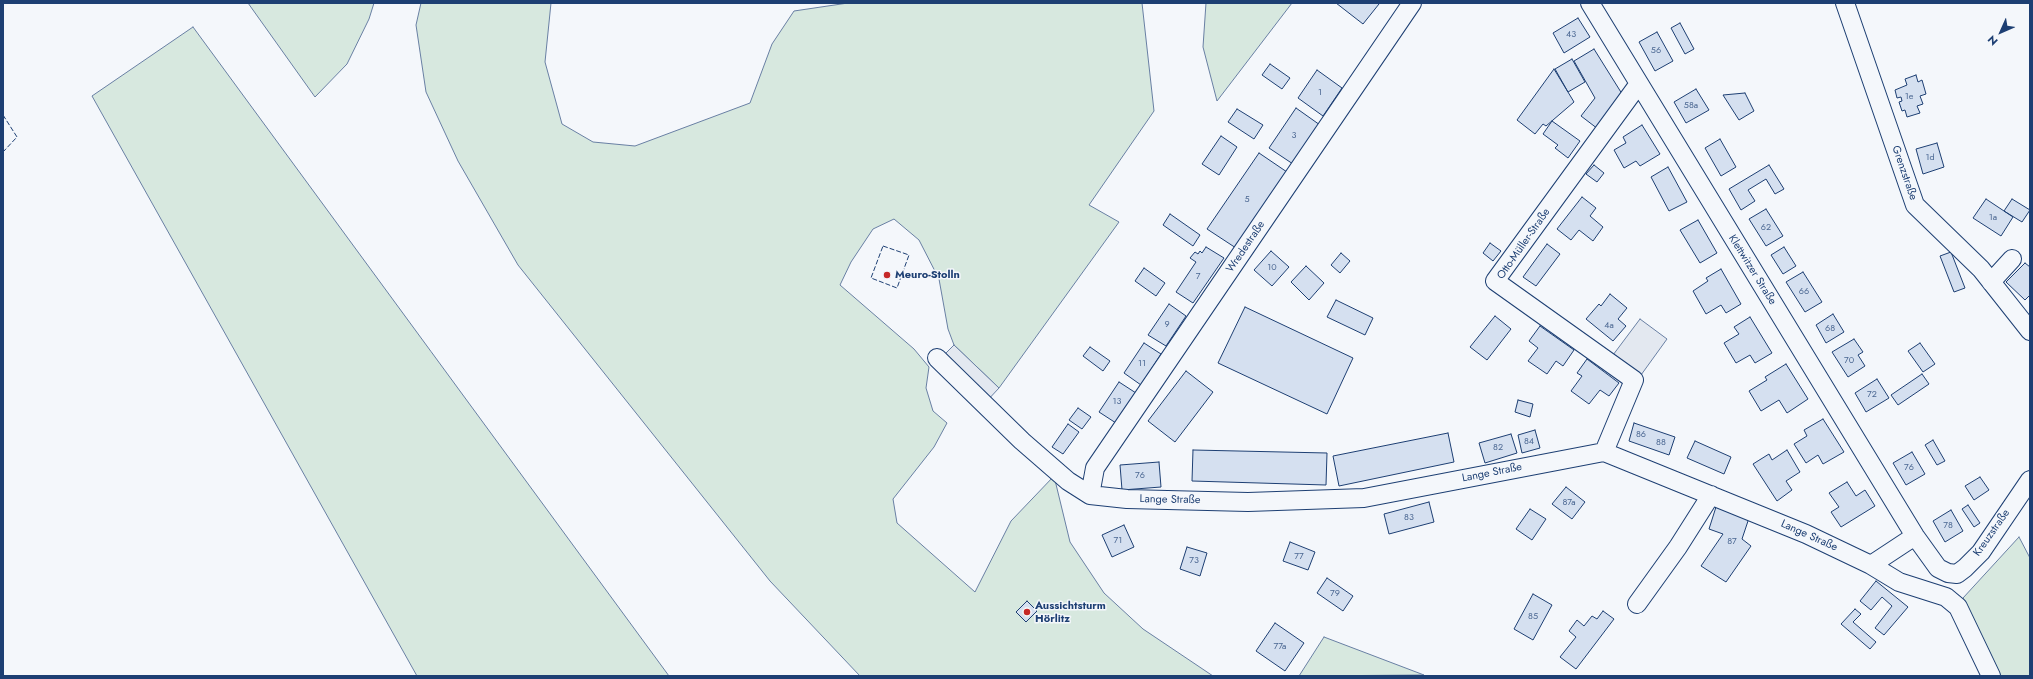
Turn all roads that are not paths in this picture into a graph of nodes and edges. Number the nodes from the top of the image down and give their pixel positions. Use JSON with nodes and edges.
{"nodes":[{"id":1,"x":1412,"y":3,"type":"edge"},
{"id":2,"x":1590,"y":3,"type":"edge"},
{"id":3,"x":1845,"y":3,"type":"edge"},
{"id":4,"x":1638,"y":85,"type":"junction"},
{"id":5,"x":2012,"y":260,"type":"dead end"},
{"id":6,"x":1990,"y":282,"type":"junction"},
{"id":7,"x":2030,"y":331,"type":"edge"},
{"id":8,"x":937,"y":358,"type":"dead end"},
{"id":9,"x":1604,"y":452,"type":"junction"},
{"id":10,"x":2030,"y":480,"type":"edge"},
{"id":11,"x":1090,"y":494,"type":"junction"},
{"id":12,"x":1711,"y":495,"type":"junction"},
{"id":13,"x":1914,"y":536,"type":"junction"},
{"id":14,"x":1871,"y":565,"type":"junction"},
{"id":15,"x":1637,"y":604,"type":"dead end"},
{"id":16,"x":1991,"y":676,"type":"edge"}],
"edges":[{"from":1,"to":11,"type":"street","name":"Wredestraße"},
{"from":2,"to":4,"type":"street","name":"Klettwitzer Straße"},
{"from":3,"to":6,"type":"street","name":"Grenzstraße"},
{"from":4,"to":9,"type":"street","name":"Otto-Müller-Straße"},
{"from":4,"to":13,"type":"street","name":"Klettwitzer Straße"},
{"from":5,"to":6,"type":"street"},
{"from":6,"to":7,"type":"street","name":"Grenzstraße"},
{"from":8,"to":11,"type":"street"},
{"from":9,"to":11,"type":"street","name":"Lange Straße"},
{"from":9,"to":12,"type":"street","name":"Lange Straße"},
{"from":10,"to":13,"type":"street","name":"Kreuzstraße"},
{"from":12,"to":14,"type":"street","name":"Lange Straße"},
{"from":12,"to":15,"type":"street"},
{"from":13,"to":14,"type":"street"},
{"from":14,"to":16,"type":"street","name":"Lange Straße"}]}
